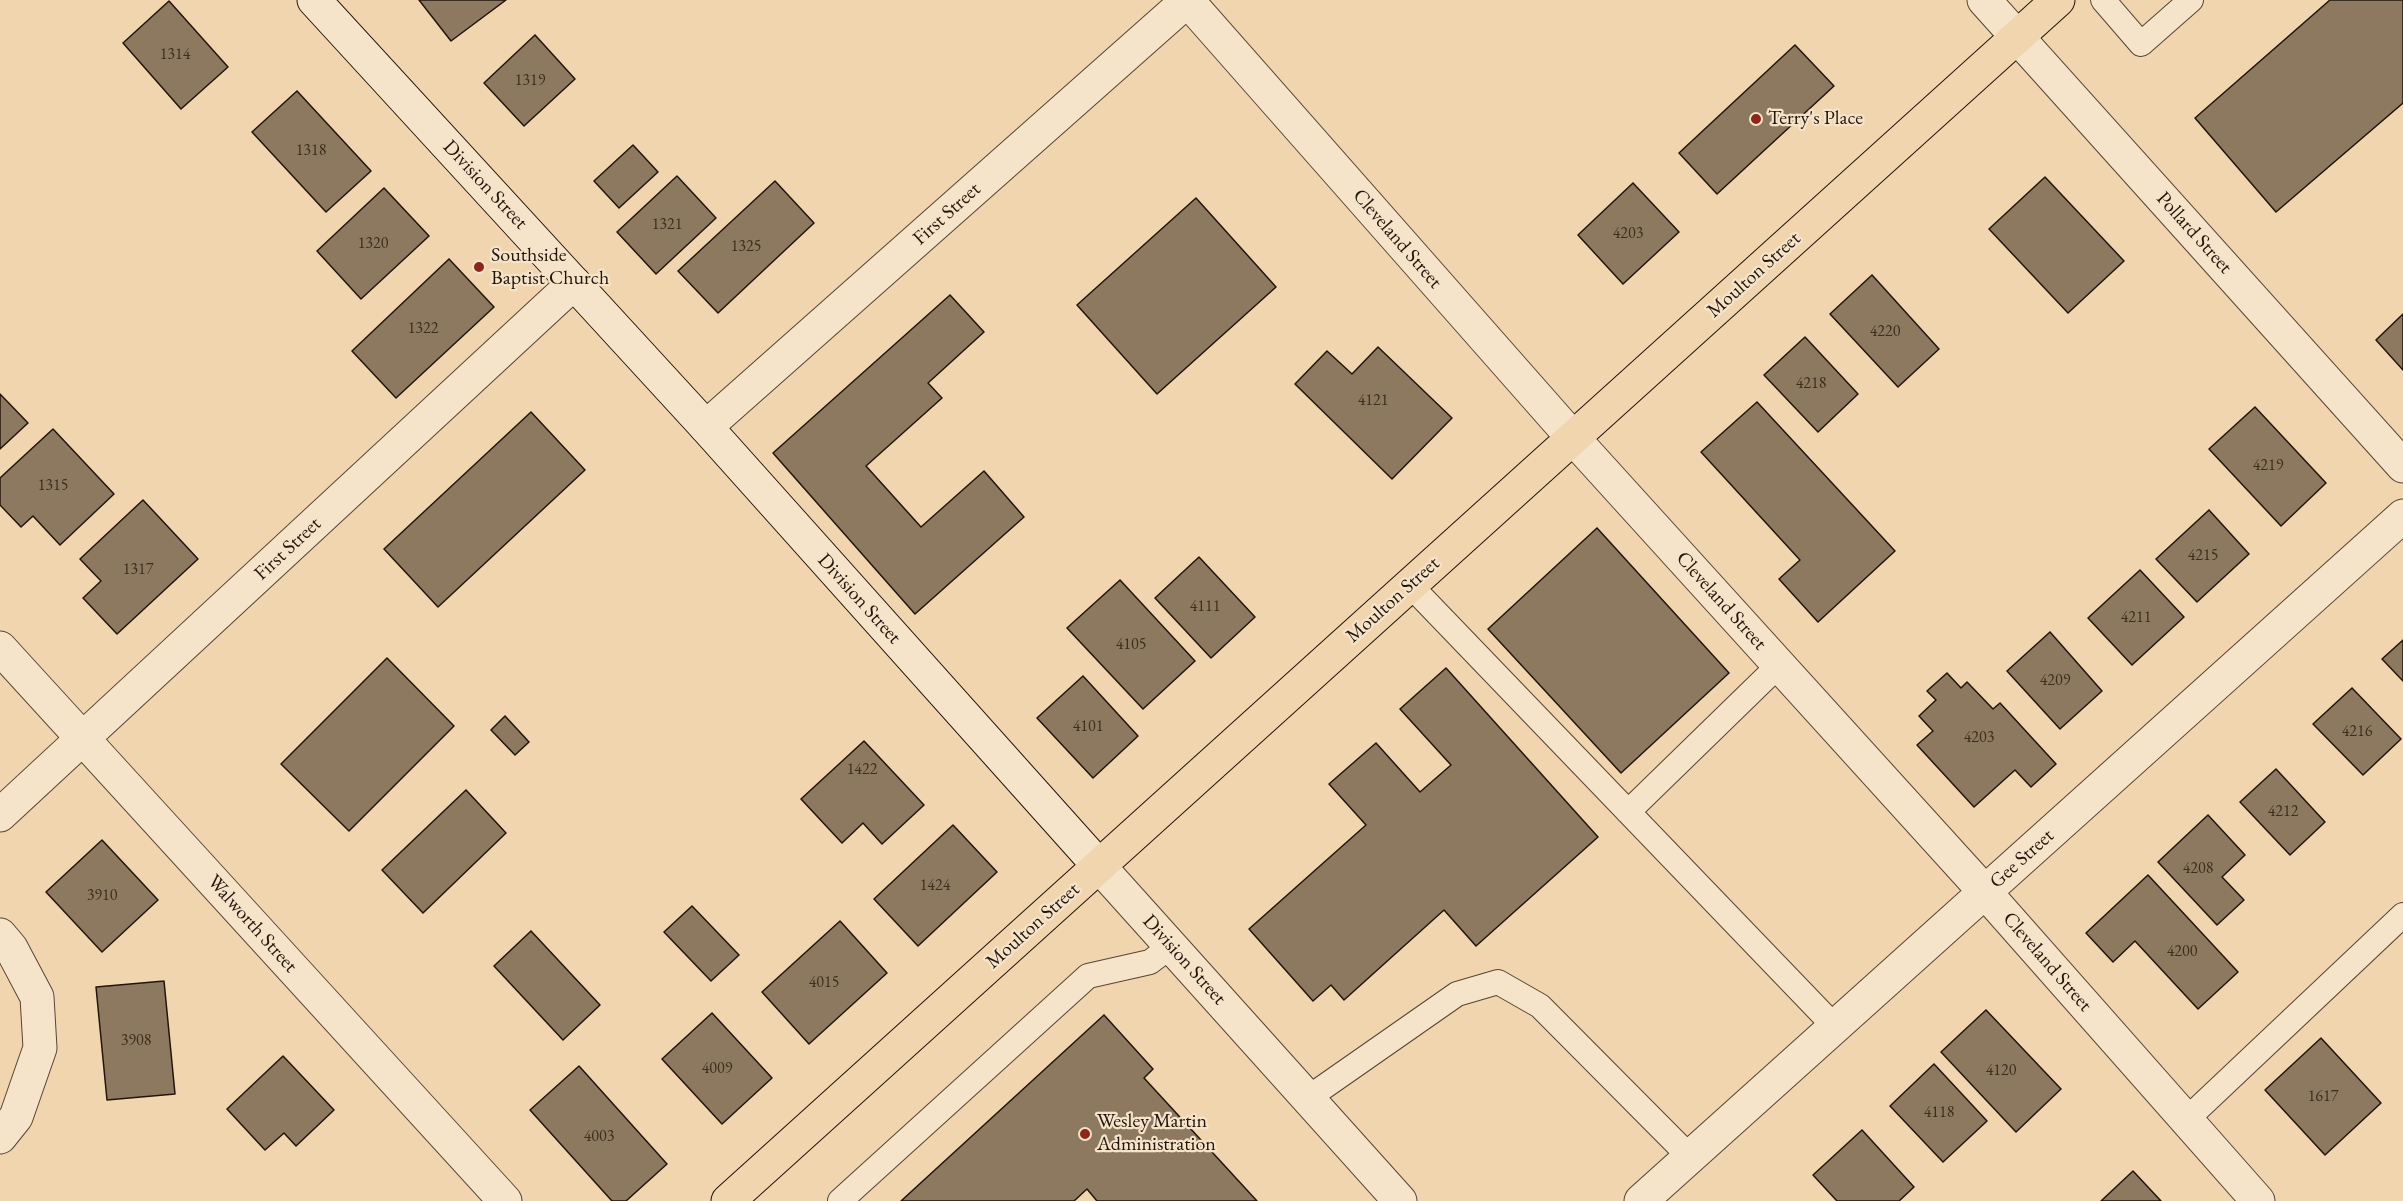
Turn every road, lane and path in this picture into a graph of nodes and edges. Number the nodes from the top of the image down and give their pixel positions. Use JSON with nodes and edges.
{"nodes":[{"id":1,"x":314,"y":0,"type":"edge"},
{"id":2,"x":1187,"y":0,"type":"edge"},
{"id":3,"x":1984,"y":0,"type":"edge"},
{"id":4,"x":2058,"y":0,"type":"edge"},
{"id":5,"x":2103,"y":0,"type":"edge"},
{"id":6,"x":2191,"y":0,"type":"edge"},
{"id":7,"x":2017,"y":36,"type":"junction"},
{"id":8,"x":574,"y":283,"type":"junction"},
{"id":9,"x":706,"y":427,"type":"junction"},
{"id":10,"x":1573,"y":438,"type":"junction"},
{"id":11,"x":2403,"y":466,"type":"edge"},
{"id":12,"x":2403,"y":516,"type":"edge"},
{"id":13,"x":1410,"y":585,"type":"junction"},
{"id":14,"x":0,"y":648,"type":"edge"},
{"id":15,"x":1779,"y":665,"type":"junction"},
{"id":16,"x":83,"y":739,"type":"junction"},
{"id":17,"x":1629,"y":812,"type":"junction"},
{"id":18,"x":0,"y":815,"type":"edge"},
{"id":19,"x":1099,"y":866,"type":"junction"},
{"id":20,"x":1985,"y":892,"type":"junction"},
{"id":21,"x":2403,"y":915,"type":"edge"},
{"id":22,"x":0,"y":935,"type":"edge"},
{"id":23,"x":1171,"y":946,"type":"junction"},
{"id":24,"x":1835,"y":1027,"type":"junction"},
{"id":25,"x":1308,"y":1098,"type":"junction"},
{"id":26,"x":2186,"y":1120,"type":"junction"},
{"id":27,"x":0,"y":1137,"type":"edge"},
{"id":28,"x":1690,"y":1157,"type":"junction"},
{"id":29,"x":505,"y":1201,"type":"edge"},
{"id":30,"x":728,"y":1201,"type":"edge"},
{"id":31,"x":840,"y":1201,"type":"edge"},
{"id":32,"x":1400,"y":1201,"type":"edge"},
{"id":33,"x":1641,"y":1201,"type":"edge"},
{"id":34,"x":2258,"y":1201,"type":"edge"}],
"edges":[{"from":1,"to":8,"type":"street","name":"Division Street"},
{"from":2,"to":9,"type":"street","name":"First Street"},
{"from":2,"to":10,"type":"street","name":"Cleveland Street"},
{"from":3,"to":7,"type":"street","name":"Pollard Street"},
{"from":4,"to":7,"type":"main road","name":"Moulton Street"},
{"from":5,"to":6,"type":"lane"},
{"from":7,"to":10,"type":"main road","name":"Moulton Street"},
{"from":7,"to":11,"type":"street","name":"Pollard Street"},
{"from":8,"to":9,"type":"street","name":"Division Street"},
{"from":8,"to":16,"type":"street","name":"First Street"},
{"from":9,"to":19,"type":"street","name":"Division Street"},
{"from":10,"to":13,"type":"main road","name":"Moulton Street"},
{"from":10,"to":15,"type":"street","name":"Cleveland Street"},
{"from":12,"to":20,"type":"street","name":"Gee Street"},
{"from":13,"to":17,"type":"lane"},
{"from":13,"to":19,"type":"main road","name":"Moulton Street"},
{"from":14,"to":16,"type":"street","name":"Walworth Street"},
{"from":15,"to":17,"type":"lane"},
{"from":15,"to":20,"type":"street","name":"Cleveland Street"},
{"from":16,"to":18,"type":"street","name":"First Street"},
{"from":16,"to":29,"type":"street","name":"Walworth Street"},
{"from":17,"to":24,"type":"lane"},
{"from":19,"to":23,"type":"street","name":"Division Street"},
{"from":19,"to":30,"type":"main road","name":"Moulton Street"},
{"from":20,"to":24,"type":"street","name":"Gee Street"},
{"from":20,"to":26,"type":"street","name":"Cleveland Street"},
{"from":21,"to":26,"type":"lane"},
{"from":22,"to":27,"type":"street"},
{"from":23,"to":25,"type":"street","name":"Division Street"},
{"from":23,"to":31,"type":"lane"},
{"from":24,"to":28,"type":"street","name":"Gee Street"},
{"from":25,"to":28,"type":"lane"},
{"from":25,"to":32,"type":"street","name":"Division Street"},
{"from":26,"to":34,"type":"street","name":"Cleveland Street"},
{"from":28,"to":33,"type":"street","name":"Gee Street"}]}
